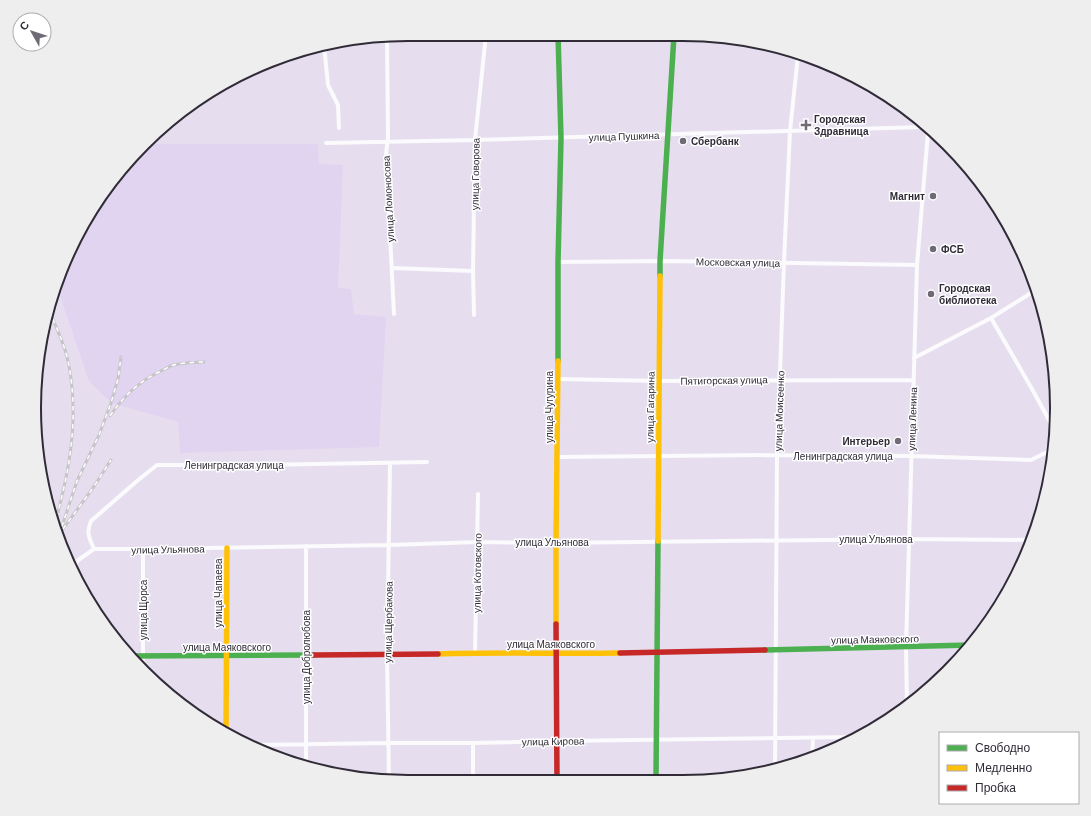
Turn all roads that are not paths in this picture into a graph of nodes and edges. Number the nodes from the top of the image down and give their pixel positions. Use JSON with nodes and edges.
{"nodes":[{"id":1,"x":485,"y":41,"type":"edge"},
{"id":2,"x":558,"y":41,"type":"edge"},
{"id":3,"x":674,"y":41,"type":"edge"},
{"id":4,"x":386,"y":42,"type":"edge"},
{"id":5,"x":325,"y":51,"type":"edge"},
{"id":6,"x":798,"y":59,"type":"edge"},
{"id":7,"x":919,"y":127,"type":"edge"},
{"id":8,"x":339,"y":128,"type":"dead end"},
{"id":9,"x":790,"y":130,"type":"junction"},
{"id":10,"x":668,"y":134,"type":"junction"},
{"id":11,"x":928,"y":134,"type":"edge"},
{"id":12,"x":560,"y":138,"type":"junction"},
{"id":13,"x":475,"y":140,"type":"junction"},
{"id":14,"x":326,"y":143,"type":"dead end"},
{"id":15,"x":387,"y":143,"type":"junction"},
{"id":16,"x":660,"y":261,"type":"junction"},
{"id":17,"x":558,"y":262,"type":"junction"},
{"id":18,"x":784,"y":262,"type":"junction"},
{"id":19,"x":917,"y":265,"type":"junction"},
{"id":20,"x":392,"y":268,"type":"junction"},
{"id":21,"x":473,"y":271,"type":"junction"},
{"id":22,"x":1032,"y":293,"type":"edge"},
{"id":23,"x":394,"y":314,"type":"dead end"},
{"id":24,"x":474,"y":315,"type":"dead end"},
{"id":25,"x":991,"y":318,"type":"junction"},
{"id":26,"x":914,"y":358,"type":"junction"},
{"id":27,"x":558,"y":379,"type":"junction"},
{"id":28,"x":780,"y":380,"type":"junction"},
{"id":29,"x":914,"y":380,"type":"junction"},
{"id":30,"x":660,"y":381,"type":"junction"},
{"id":31,"x":1049,"y":421,"type":"edge"},
{"id":32,"x":1047,"y":452,"type":"edge"},
{"id":33,"x":659,"y":455,"type":"junction"},
{"id":34,"x":777,"y":455,"type":"junction"},
{"id":35,"x":911,"y":456,"type":"junction"},
{"id":36,"x":558,"y":457,"type":"junction"},
{"id":37,"x":427,"y":462,"type":"dead end"},
{"id":38,"x":390,"y":463,"type":"junction"},
{"id":39,"x":478,"y":494,"type":"dead end"},
{"id":40,"x":908,"y":539,"type":"junction"},
{"id":41,"x":776,"y":540,"type":"junction"},
{"id":42,"x":1025,"y":540,"type":"edge"},
{"id":43,"x":478,"y":542,"type":"junction"},
{"id":44,"x":658,"y":542,"type":"junction"},
{"id":45,"x":556,"y":543,"type":"junction"},
{"id":46,"x":389,"y":545,"type":"junction"},
{"id":47,"x":306,"y":546,"type":"junction"},
{"id":48,"x":227,"y":548,"type":"junction"},
{"id":49,"x":94,"y":549,"type":"junction"},
{"id":50,"x":144,"y":549,"type":"junction"},
{"id":51,"x":76,"y":564,"type":"edge"},
{"id":52,"x":963,"y":645,"type":"edge"},
{"id":53,"x":906,"y":647,"type":"junction"},
{"id":54,"x":776,"y":649,"type":"junction"},
{"id":55,"x":658,"y":651,"type":"junction"},
{"id":56,"x":475,"y":653,"type":"junction"},
{"id":57,"x":556,"y":654,"type":"junction"},
{"id":58,"x":388,"y":655,"type":"junction"},
{"id":59,"x":137,"y":656,"type":"edge"},
{"id":60,"x":143,"y":656,"type":"junction"},
{"id":61,"x":226,"y":656,"type":"junction"},
{"id":62,"x":306,"y":656,"type":"junction"},
{"id":63,"x":143,"y":662,"type":"edge"},
{"id":64,"x":907,"y":698,"type":"edge"},
{"id":65,"x":226,"y":727,"type":"edge"},
{"id":66,"x":844,"y":737,"type":"edge"},
{"id":67,"x":775,"y":738,"type":"junction"},
{"id":68,"x":813,"y":738,"type":"junction"},
{"id":69,"x":656,"y":739,"type":"junction"},
{"id":70,"x":556,"y":741,"type":"junction"},
{"id":71,"x":388,"y":743,"type":"junction"},
{"id":72,"x":473,"y":743,"type":"junction"},
{"id":73,"x":306,"y":744,"type":"junction"},
{"id":74,"x":263,"y":745,"type":"edge"},
{"id":75,"x":812,"y":751,"type":"edge"},
{"id":76,"x":306,"y":760,"type":"edge"},
{"id":77,"x":775,"y":763,"type":"edge"},
{"id":78,"x":389,"y":774,"type":"edge"},
{"id":79,"x":473,"y":775,"type":"edge"},
{"id":80,"x":557,"y":775,"type":"edge"},
{"id":81,"x":656,"y":775,"type":"edge"}],
"edges":[{"from":1,"to":13,"type":"street","name":"улица Говорова"},
{"from":2,"to":12,"type":"street","name":"улица Чугурина"},
{"from":3,"to":10,"type":"street","name":"улица Гагарина"},
{"from":4,"to":15,"type":"street","name":"улица Ломоносова"},
{"from":5,"to":8,"type":"street"},
{"from":6,"to":9,"type":"street","name":"улица Моисеенко"},
{"from":7,"to":9,"type":"street","name":"улица Пушкина"},
{"from":9,"to":10,"type":"street","name":"улица Пушкина"},
{"from":9,"to":18,"type":"street","name":"улица Моисеенко"},
{"from":10,"to":12,"type":"street","name":"улица Пушкина"},
{"from":10,"to":16,"type":"street","name":"улица Гагарина"},
{"from":11,"to":19,"type":"street","name":"улица Ленина"},
{"from":12,"to":13,"type":"street","name":"улица Пушкина"},
{"from":12,"to":17,"type":"street","name":"улица Чугурина"},
{"from":13,"to":15,"type":"street","name":"улица Пушкина"},
{"from":13,"to":21,"type":"street","name":"улица Говорова"},
{"from":14,"to":15,"type":"street","name":"улица Пушкина"},
{"from":15,"to":20,"type":"street","name":"улица Ломоносова"},
{"from":16,"to":17,"type":"street","name":"Московская улица"},
{"from":16,"to":18,"type":"street","name":"Московская улица"},
{"from":16,"to":30,"type":"street","name":"улица Гагарина"},
{"from":17,"to":27,"type":"street","name":"улица Чугурина"},
{"from":18,"to":19,"type":"street","name":"Московская улица"},
{"from":18,"to":28,"type":"street","name":"улица Моисеенко"},
{"from":19,"to":26,"type":"street","name":"улица Ленина"},
{"from":20,"to":21,"type":"street"},
{"from":20,"to":23,"type":"street","name":"улица Ломоносова"},
{"from":21,"to":24,"type":"street","name":"улица Говорова"},
{"from":22,"to":25,"type":"street"},
{"from":25,"to":26,"type":"street"},
{"from":25,"to":31,"type":"street"},
{"from":26,"to":29,"type":"street","name":"улица Ленина"},
{"from":27,"to":30,"type":"street","name":"Пятигорская улица"},
{"from":27,"to":36,"type":"street","name":"улица Чугурина"},
{"from":28,"to":29,"type":"street","name":"Пятигорская улица"},
{"from":28,"to":30,"type":"street","name":"Пятигорская улица"},
{"from":28,"to":34,"type":"street","name":"улица Моисеенко"},
{"from":29,"to":35,"type":"street","name":"улица Ленина"},
{"from":30,"to":33,"type":"street","name":"улица Гагарина"},
{"from":32,"to":35,"type":"street","name":"Ленинградская улица"},
{"from":33,"to":34,"type":"street","name":"Ленинградская улица"},
{"from":33,"to":36,"type":"street","name":"Ленинградская улица"},
{"from":33,"to":44,"type":"street","name":"улица Гагарина"},
{"from":34,"to":35,"type":"street","name":"Ленинградская улица"},
{"from":34,"to":41,"type":"street","name":"улица Моисеенко"},
{"from":35,"to":40,"type":"street","name":"улица Ленина"},
{"from":36,"to":45,"type":"street","name":"улица Чугурина"},
{"from":37,"to":38,"type":"street","name":"Ленинградская улица"},
{"from":38,"to":46,"type":"street","name":"улица Щербакова"},
{"from":38,"to":49,"type":"street","name":"Ленинградская улица"},
{"from":39,"to":43,"type":"street","name":"улица Котовского"},
{"from":40,"to":41,"type":"street","name":"улица Ульянова"},
{"from":40,"to":42,"type":"street","name":"улица Ульянова"},
{"from":40,"to":53,"type":"street","name":"улица Ленина"},
{"from":41,"to":44,"type":"street","name":"улица Ульянова"},
{"from":41,"to":54,"type":"street","name":"улица Моисеенко"},
{"from":43,"to":45,"type":"street","name":"улица Ульянова"},
{"from":43,"to":46,"type":"street","name":"улица Ульянова"},
{"from":43,"to":56,"type":"street","name":"улица Котовского"},
{"from":44,"to":45,"type":"street","name":"улица Ульянова"},
{"from":44,"to":55,"type":"street","name":"улица Гагарина"},
{"from":45,"to":57,"type":"street","name":"улица Чугурина"},
{"from":46,"to":47,"type":"street","name":"улица Ульянова"},
{"from":46,"to":58,"type":"street","name":"улица Щербакова"},
{"from":47,"to":48,"type":"street","name":"улица Ульянова"},
{"from":47,"to":62,"type":"street","name":"улица Добролюбова"},
{"from":48,"to":50,"type":"street","name":"улица Ульянова"},
{"from":48,"to":61,"type":"street","name":"улица Чапаева"},
{"from":49,"to":50,"type":"street","name":"улица Ульянова"},
{"from":49,"to":51,"type":"street"},
{"from":50,"to":60,"type":"street","name":"улица Щорса"},
{"from":52,"to":53,"type":"street","name":"улица Маяковского"},
{"from":53,"to":54,"type":"street","name":"улица Маяковского"},
{"from":53,"to":64,"type":"street","name":"улица Ленина"},
{"from":54,"to":55,"type":"street","name":"улица Маяковского"},
{"from":54,"to":67,"type":"street","name":"улица Моисеенко"},
{"from":55,"to":57,"type":"street","name":"улица Маяковского"},
{"from":55,"to":69,"type":"street","name":"улица Гагарина"},
{"from":56,"to":57,"type":"street","name":"улица Маяковского"},
{"from":56,"to":58,"type":"street","name":"улица Маяковского"},
{"from":57,"to":70,"type":"street","name":"улица Чугурина"},
{"from":58,"to":62,"type":"street","name":"улица Маяковского"},
{"from":58,"to":71,"type":"street","name":"улица Щербакова"},
{"from":59,"to":60,"type":"street","name":"улица Маяковского"},
{"from":60,"to":61,"type":"street","name":"улица Маяковского"},
{"from":60,"to":63,"type":"street","name":"улица Щорса"},
{"from":61,"to":62,"type":"street","name":"улица Маяковского"},
{"from":61,"to":65,"type":"street","name":"улица Чапаева"},
{"from":62,"to":73,"type":"street","name":"улица Добролюбова"},
{"from":66,"to":68,"type":"street","name":"улица Кирова"},
{"from":67,"to":68,"type":"street","name":"улица Кирова"},
{"from":67,"to":69,"type":"street","name":"улица Кирова"},
{"from":67,"to":77,"type":"street","name":"улица Моисеенко"},
{"from":68,"to":75,"type":"street"},
{"from":69,"to":70,"type":"street","name":"улица Кирова"},
{"from":69,"to":81,"type":"street","name":"улица Гагарина"},
{"from":70,"to":72,"type":"street","name":"улица Кирова"},
{"from":70,"to":80,"type":"street","name":"улица Чугурина"},
{"from":71,"to":72,"type":"street","name":"улица Кирова"},
{"from":71,"to":73,"type":"street","name":"улица Кирова"},
{"from":71,"to":78,"type":"street","name":"улица Щербакова"},
{"from":72,"to":79,"type":"street"},
{"from":73,"to":74,"type":"street","name":"улица Кирова"},
{"from":73,"to":76,"type":"street","name":"улица Добролюбова"}]}
